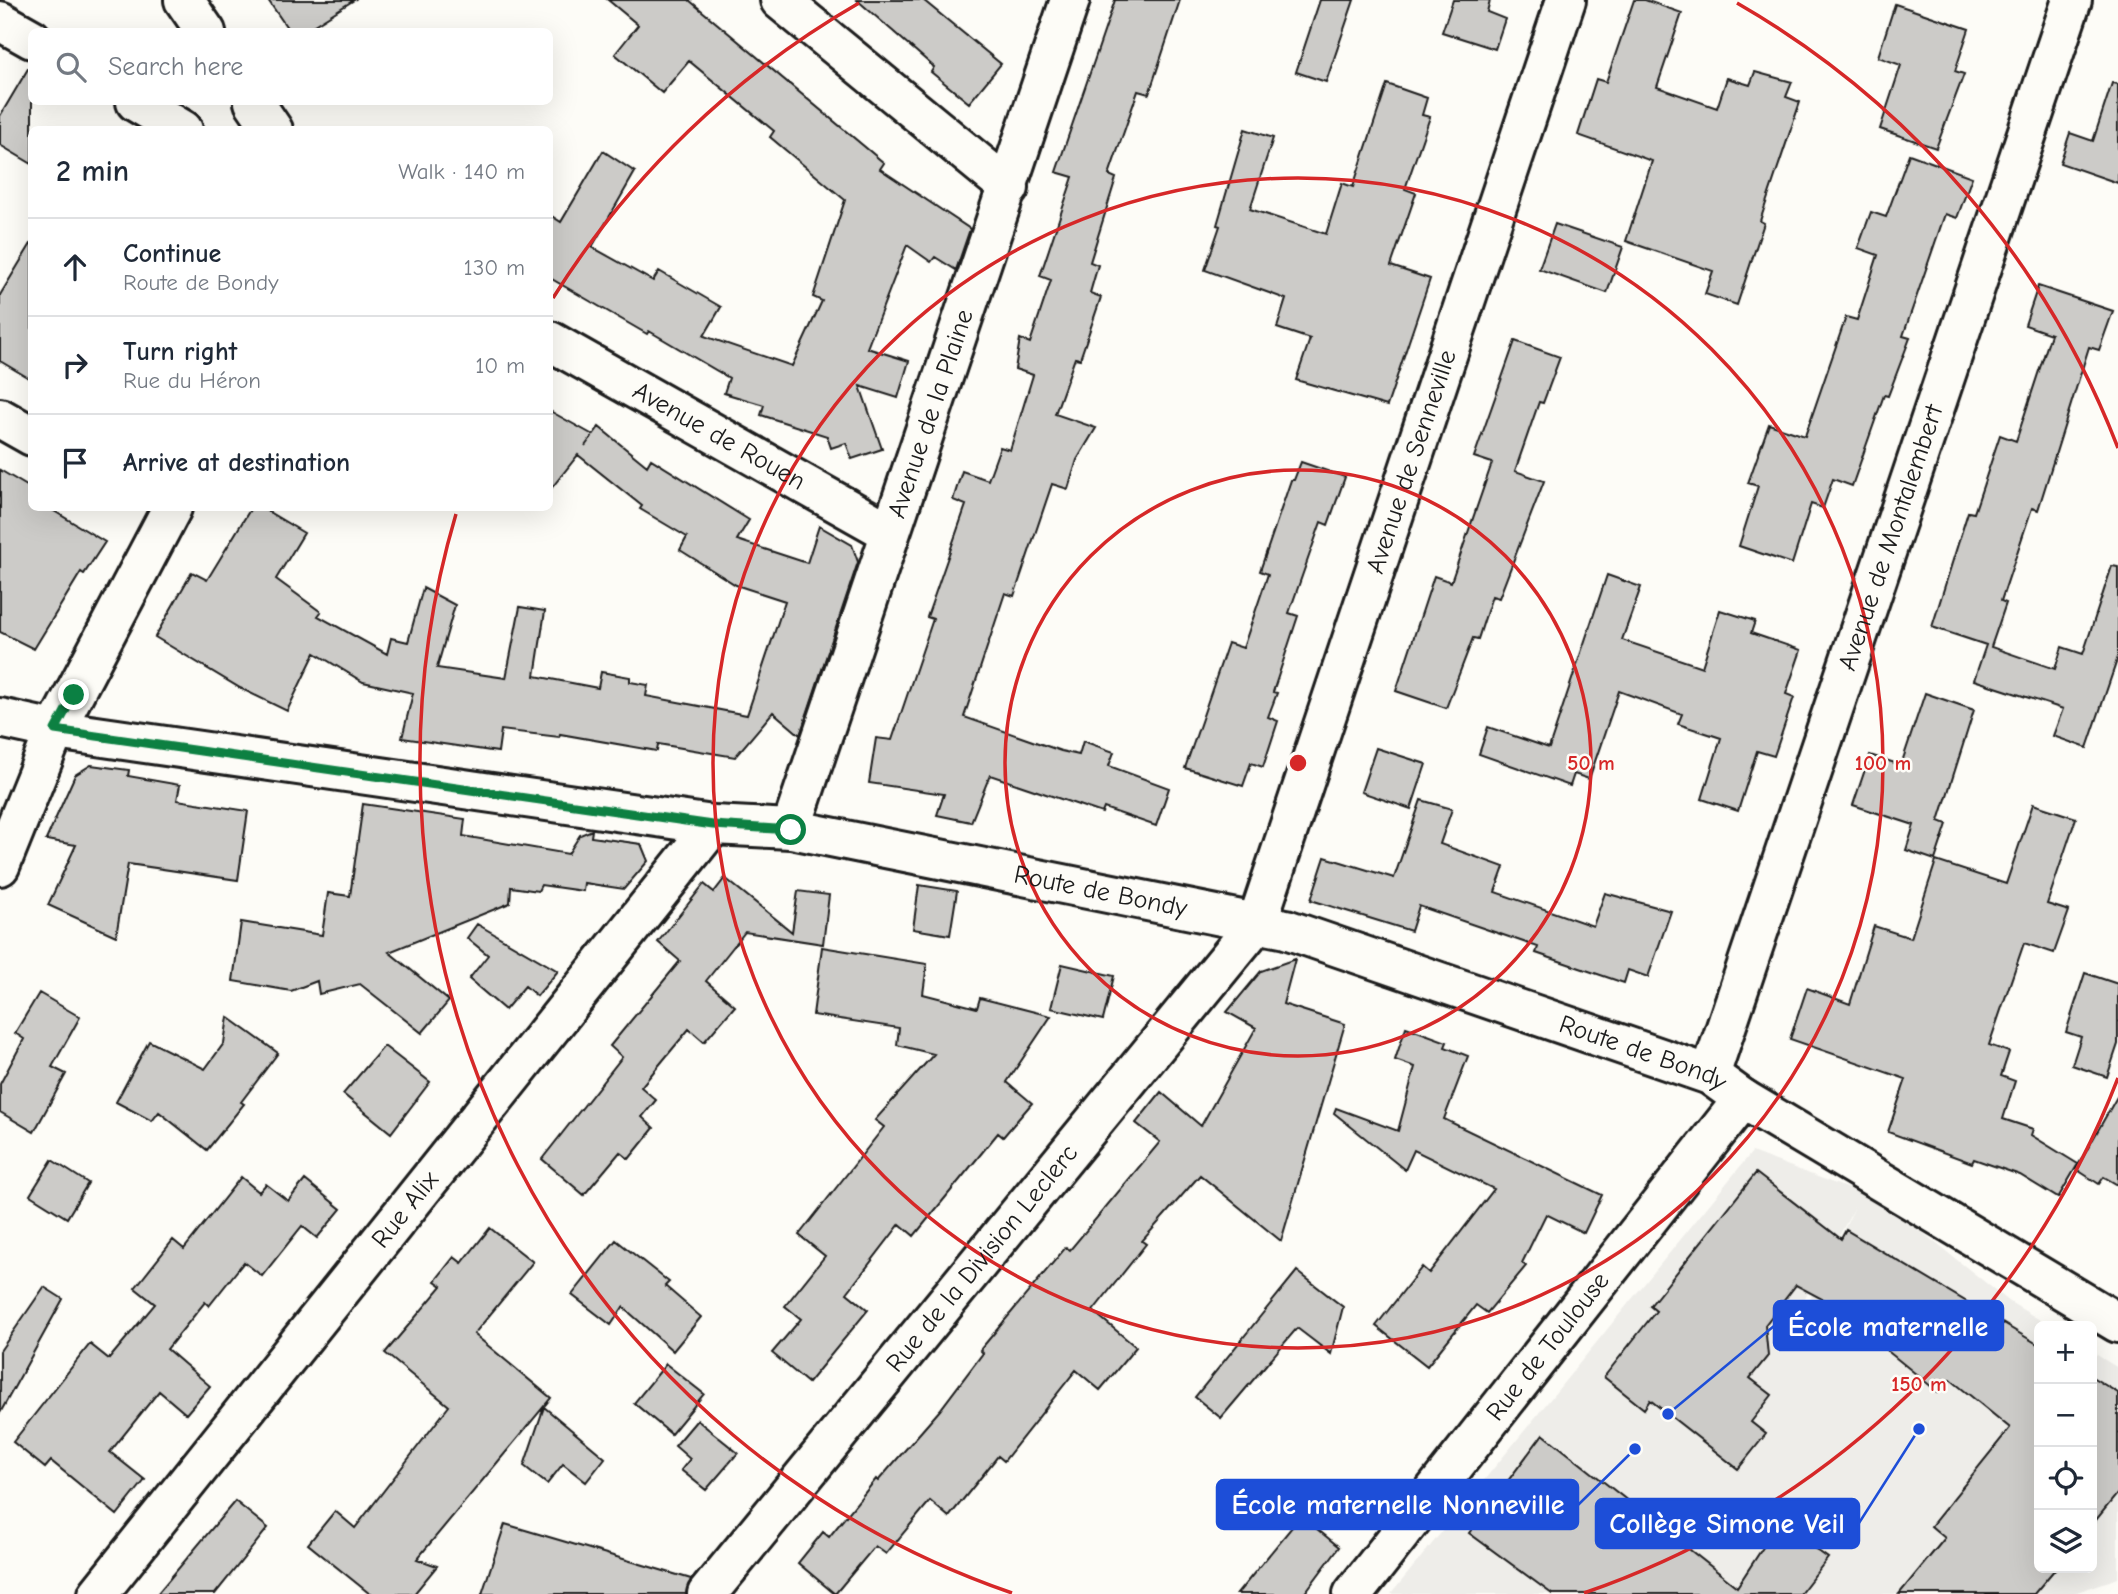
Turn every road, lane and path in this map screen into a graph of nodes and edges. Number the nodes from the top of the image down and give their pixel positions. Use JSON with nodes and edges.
{"nodes":[{"id":1,"x":184,"y":0,"type":"edge"},
{"id":2,"x":780,"y":0,"type":"edge"},
{"id":3,"x":1070,"y":0,"type":"edge"},
{"id":4,"x":1566,"y":0,"type":"edge"},
{"id":5,"x":2072,"y":0,"type":"edge"},
{"id":6,"x":0,"y":21,"type":"edge"},
{"id":7,"x":203,"y":28,"type":"edge"},
{"id":8,"x":28,"y":37,"type":"edge"},
{"id":9,"x":141,"y":105,"type":"edge"},
{"id":10,"x":256,"y":105,"type":"edge"},
{"id":11,"x":176,"y":126,"type":"edge"},
{"id":12,"x":270,"y":126,"type":"edge"},
{"id":13,"x":1009,"y":188,"type":"junction"},
{"id":14,"x":553,"y":343,"type":"edge"},
{"id":15,"x":0,"y":418,"type":"edge"},
{"id":16,"x":28,"y":434,"type":"edge"},
{"id":17,"x":163,"y":511,"type":"edge"},
{"id":18,"x":889,"y":532,"type":"junction"},
{"id":19,"x":0,"y":718,"type":"edge"},
{"id":20,"x":55,"y":730,"type":"junction"},
{"id":21,"x":713,"y":825,"type":"junction"},
{"id":22,"x":791,"y":830,"type":"junction"},
{"id":23,"x":0,"y":866,"type":"edge"},
{"id":24,"x":1257,"y":923,"type":"junction"},
{"id":25,"x":1710,"y":1075,"type":"junction"},
{"id":26,"x":1743,"y":1099,"type":"junction"},
{"id":27,"x":2118,"y":1322,"type":"edge"},
{"id":28,"x":98,"y":1594,"type":"edge"},
{"id":29,"x":707,"y":1594,"type":"edge"},
{"id":30,"x":1353,"y":1594,"type":"edge"}],
"edges":[{"from":1,"to":7,"type":"street"},
{"from":2,"to":13,"type":"street"},
{"from":3,"to":13,"type":"street","name":"Avenue de la Plaine"},
{"from":4,"to":24,"type":"street","name":"Avenue de Senneville"},
{"from":5,"to":25,"type":"street","name":"Avenue de Montalembert"},
{"from":6,"to":8,"type":"street"},
{"from":9,"to":11,"type":"street"},
{"from":10,"to":12,"type":"street"},
{"from":13,"to":18,"type":"street","name":"Avenue de la Plaine"},
{"from":14,"to":18,"type":"street","name":"Avenue de Rouen"},
{"from":15,"to":16,"type":"street"},
{"from":17,"to":20,"type":"street"},
{"from":18,"to":22,"type":"street","name":"Avenue de la Plaine"},
{"from":19,"to":20,"type":"street","name":"Route de Bondy"},
{"from":20,"to":21,"type":"street","name":"Route de Bondy"},
{"from":20,"to":23,"type":"street"},
{"from":21,"to":22,"type":"street","name":"Route de Bondy"},
{"from":21,"to":28,"type":"street","name":"Rue Alix"},
{"from":22,"to":24,"type":"street","name":"Route de Bondy"},
{"from":24,"to":25,"type":"street","name":"Route de Bondy"},
{"from":24,"to":29,"type":"street","name":"Rue de la Division Leclerc"},
{"from":25,"to":26,"type":"street","name":"Route de Bondy"},
{"from":26,"to":27,"type":"street","name":"Route de Bondy"},
{"from":26,"to":30,"type":"street","name":"Rue de Toulouse"}]}
